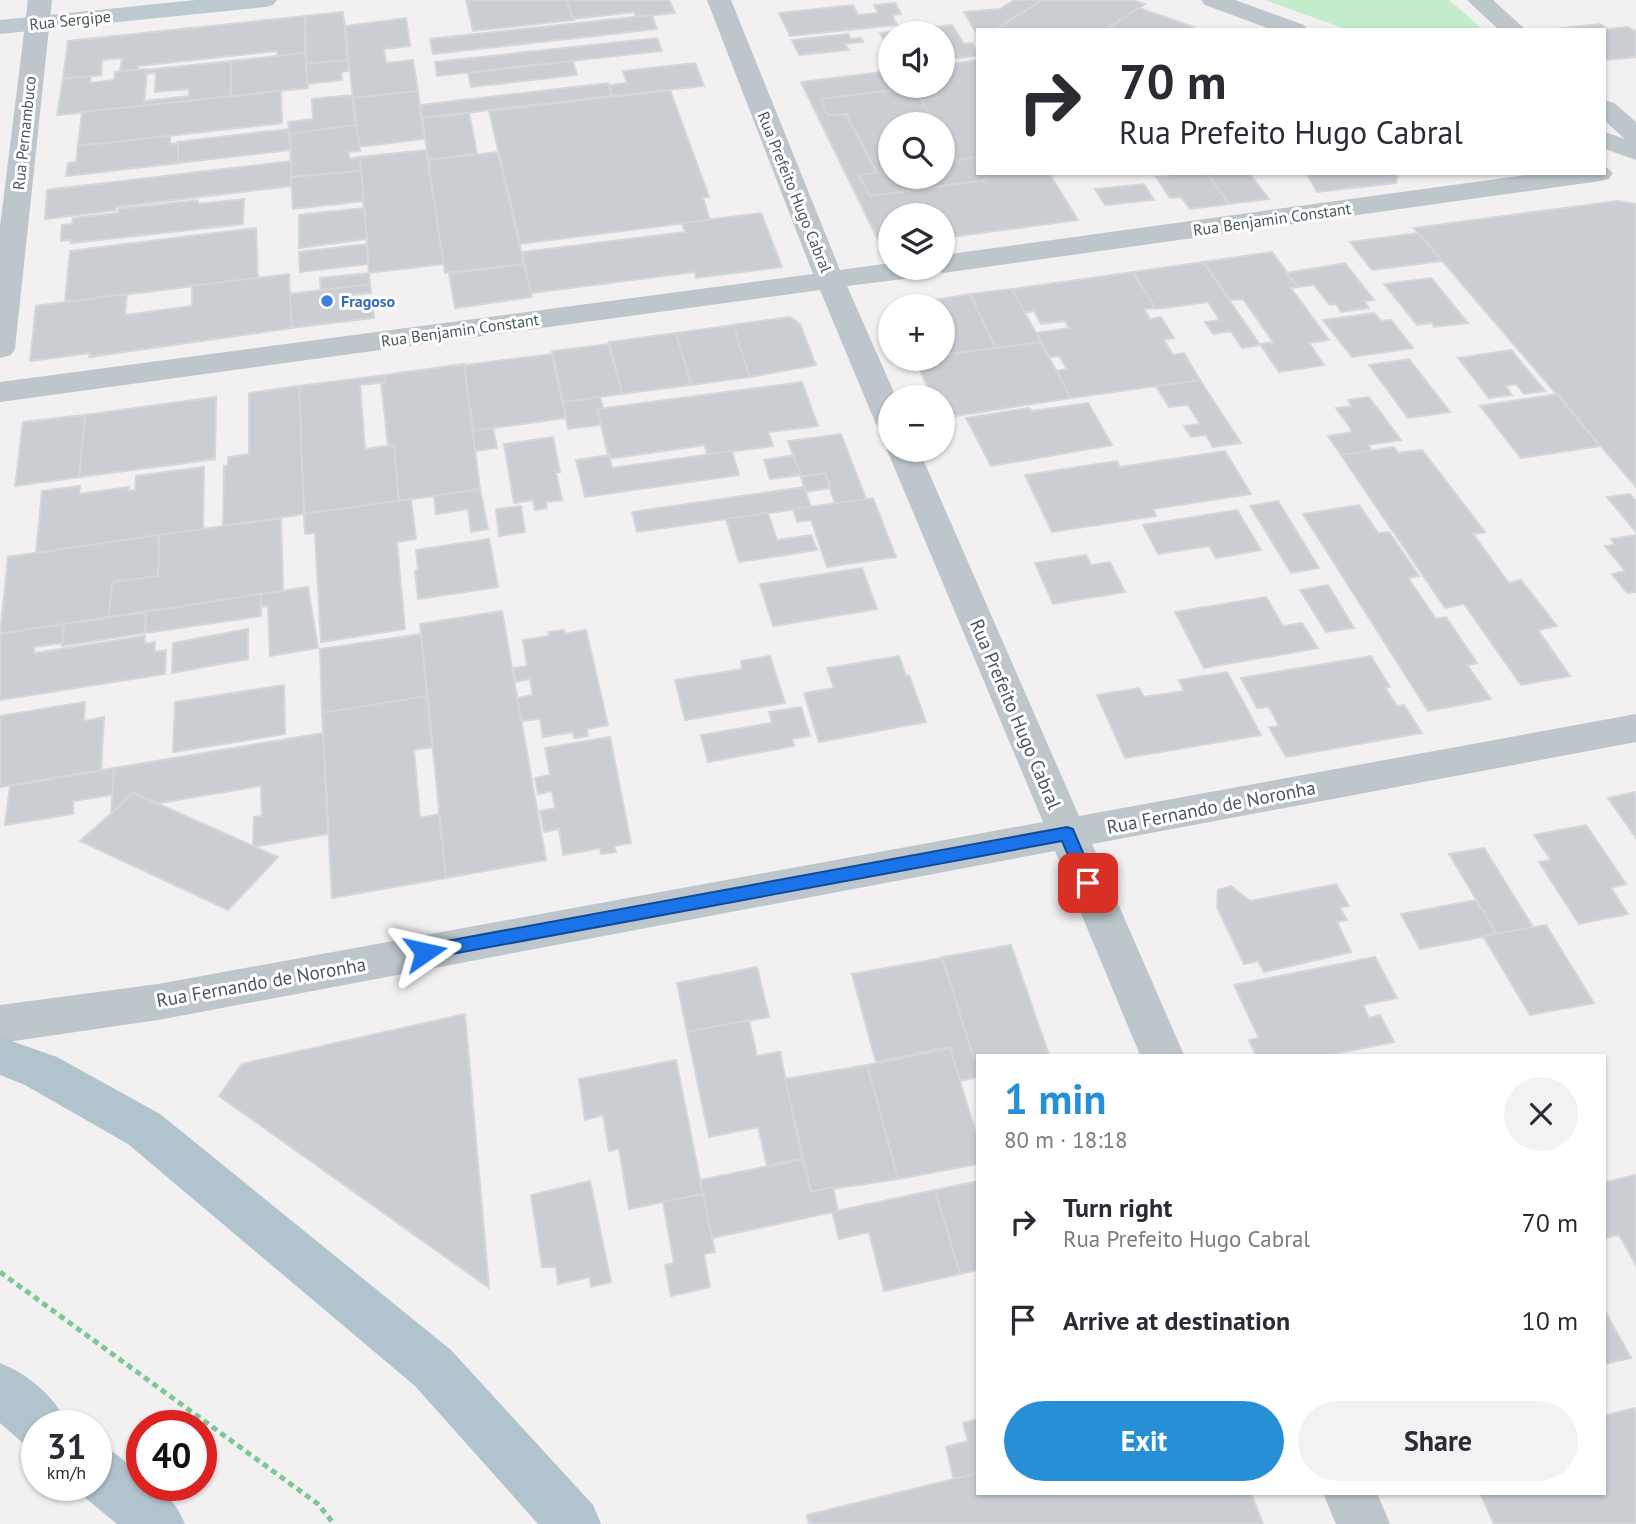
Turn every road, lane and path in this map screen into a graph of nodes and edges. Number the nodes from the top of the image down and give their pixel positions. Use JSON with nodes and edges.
{"nodes":[{"id":1,"x":265,"y":0,"type":"edge"},
{"id":2,"x":719,"y":0,"type":"edge"},
{"id":3,"x":1213,"y":0,"type":"edge"},
{"id":4,"x":1479,"y":0,"type":"edge"},
{"id":5,"x":38,"y":12,"type":"edge"},
{"id":6,"x":0,"y":27,"type":"edge"},
{"id":7,"x":1290,"y":28,"type":"edge"},
{"id":8,"x":1512,"y":28,"type":"edge"},
{"id":9,"x":1606,"y":109,"type":"edge"},
{"id":10,"x":1636,"y":135,"type":"edge"},
{"id":11,"x":1606,"y":140,"type":"edge"},
{"id":12,"x":1636,"y":152,"type":"edge"},
{"id":13,"x":1636,"y":168,"type":"edge"},
{"id":14,"x":1606,"y":172,"type":"edge"},
{"id":15,"x":1588,"y":175,"type":"edge"},
{"id":16,"x":955,"y":262,"type":"edge"},
{"id":17,"x":878,"y":274,"type":"edge"},
{"id":18,"x":830,"y":280,"type":"junction"},
{"id":19,"x":0,"y":349,"type":"edge"},
{"id":20,"x":0,"y":392,"type":"edge"},
{"id":21,"x":878,"y":392,"type":"edge"},
{"id":22,"x":908,"y":462,"type":"edge"},
{"id":23,"x":1636,"y":728,"type":"edge"},
{"id":24,"x":1067,"y":834,"type":"junction"},
{"id":25,"x":0,"y":1024,"type":"edge"},
{"id":26,"x":1162,"y":1054,"type":"edge"},
{"id":27,"x":0,"y":1056,"type":"edge"},
{"id":28,"x":0,"y":1272,"type":"edge"},
{"id":29,"x":112,"y":1485,"type":"edge"},
{"id":30,"x":1351,"y":1495,"type":"edge"},
{"id":31,"x":158,"y":1524,"type":"edge"},
{"id":32,"x":334,"y":1524,"type":"edge"},
{"id":33,"x":574,"y":1524,"type":"edge"},
{"id":34,"x":1363,"y":1524,"type":"edge"}],
"edges":[{"from":1,"to":5,"type":"main road","name":"Rua Sergipe"},
{"from":2,"to":18,"type":"street","name":"Rua Prefeito Hugo Cabral"},
{"from":3,"to":7,"type":"street"},
{"from":4,"to":8,"type":"street"},
{"from":5,"to":6,"type":"main road","name":"Rua Sergipe"},
{"from":5,"to":19,"type":"street","name":"Rua Pernambuco"},
{"from":9,"to":10,"type":"street"},
{"from":11,"to":12,"type":"street"},
{"from":13,"to":14,"type":"street","name":"Rua Benjamin Constant"},
{"from":15,"to":16,"type":"street","name":"Rua Benjamin Constant"},
{"from":17,"to":18,"type":"street","name":"Rua Benjamin Constant"},
{"from":18,"to":20,"type":"street","name":"Rua Benjamin Constant"},
{"from":18,"to":21,"type":"street","name":"Rua Prefeito Hugo Cabral"},
{"from":22,"to":24,"type":"street","name":"Rua Prefeito Hugo Cabral"},
{"from":23,"to":24,"type":"street","name":"Rua Fernando de Noronha"},
{"from":24,"to":25,"type":"street","name":"Rua Fernando de Noronha"},
{"from":24,"to":26,"type":"street","name":"Rua Prefeito Hugo Cabral"},
{"from":27,"to":33,"type":"main road"},
{"from":28,"to":32,"type":"path"},
{"from":29,"to":31,"type":"main road"},
{"from":30,"to":34,"type":"street"}]}
